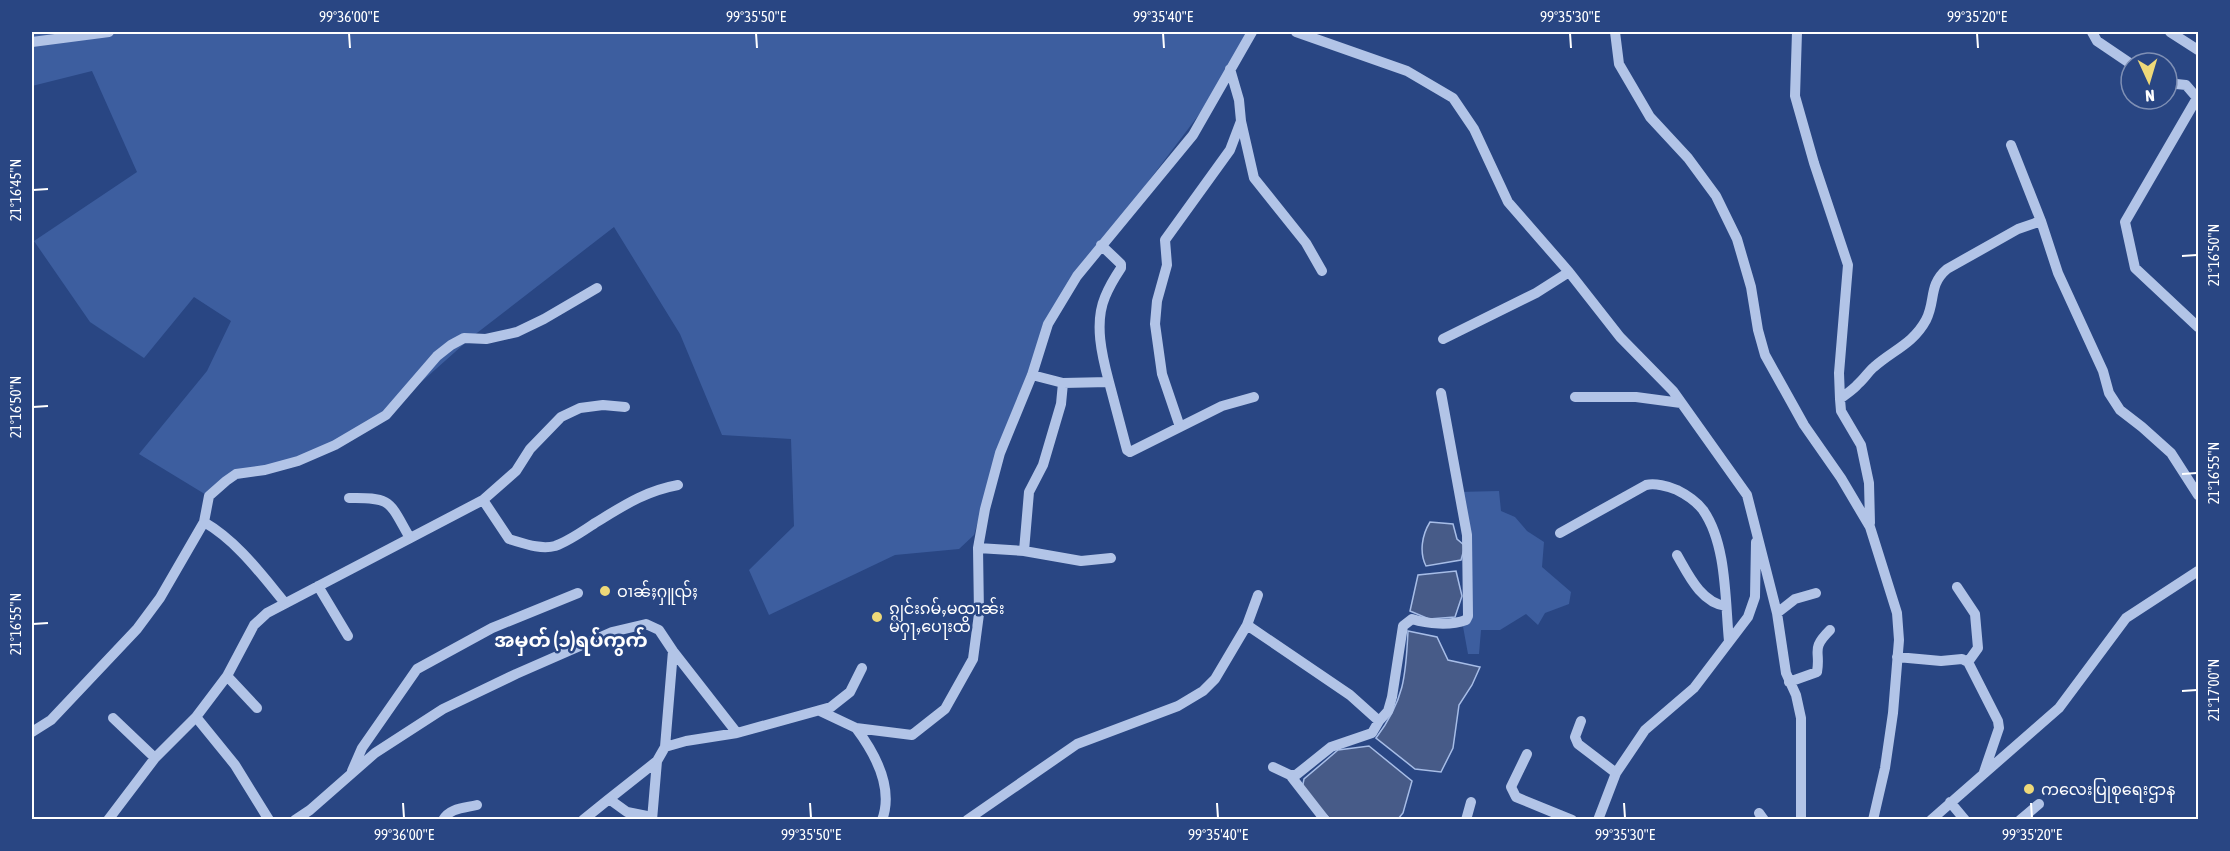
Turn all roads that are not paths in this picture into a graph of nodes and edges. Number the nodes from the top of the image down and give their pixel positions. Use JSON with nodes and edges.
{"nodes":[{"id":1,"x":109,"y":32,"type":"edge"},
{"id":2,"x":1252,"y":32,"type":"edge"},
{"id":3,"x":1296,"y":32,"type":"edge"},
{"id":4,"x":1615,"y":32,"type":"edge"},
{"id":5,"x":1797,"y":32,"type":"edge"},
{"id":6,"x":2092,"y":32,"type":"edge"},
{"id":7,"x":2170,"y":32,"type":"edge"},
{"id":8,"x":32,"y":42,"type":"edge"},
{"id":9,"x":2199,"y":50,"type":"edge"},
{"id":10,"x":2119,"y":56,"type":"edge"},
{"id":11,"x":1230,"y":69,"type":"junction"},
{"id":12,"x":2179,"y":84,"type":"edge"},
{"id":13,"x":2198,"y":98,"type":"edge"},
{"id":14,"x":1241,"y":121,"type":"junction"},
{"id":15,"x":2011,"y":145,"type":"dead end"},
{"id":16,"x":2041,"y":221,"type":"junction"},
{"id":17,"x":1101,"y":245,"type":"junction"},
{"id":18,"x":1322,"y":271,"type":"dead end"},
{"id":19,"x":1569,"y":272,"type":"junction"},
{"id":20,"x":597,"y":288,"type":"dead end"},
{"id":21,"x":2199,"y":327,"type":"edge"},
{"id":22,"x":1443,"y":339,"type":"dead end"},
{"id":23,"x":1032,"y":375,"type":"junction"},
{"id":24,"x":1108,"y":382,"type":"junction"},
{"id":25,"x":1063,"y":383,"type":"junction"},
{"id":26,"x":1441,"y":393,"type":"dead end"},
{"id":27,"x":1254,"y":397,"type":"dead end"},
{"id":28,"x":1575,"y":397,"type":"dead end"},
{"id":29,"x":1840,"y":399,"type":"junction"},
{"id":30,"x":1681,"y":403,"type":"junction"},
{"id":31,"x":625,"y":406,"type":"dead end"},
{"id":32,"x":1179,"y":427,"type":"junction"},
{"id":33,"x":678,"y":485,"type":"dead end"},
{"id":34,"x":2199,"y":495,"type":"edge"},
{"id":35,"x":349,"y":498,"type":"dead end"},
{"id":36,"x":483,"y":500,"type":"junction"},
{"id":37,"x":204,"y":522,"type":"junction"},
{"id":38,"x":1870,"y":527,"type":"junction"},
{"id":39,"x":1756,"y":529,"type":"junction"},
{"id":40,"x":1560,"y":533,"type":"dead end"},
{"id":41,"x":410,"y":538,"type":"junction"},
{"id":42,"x":978,"y":548,"type":"junction"},
{"id":43,"x":1024,"y":551,"type":"junction"},
{"id":44,"x":1677,"y":555,"type":"dead end"},
{"id":45,"x":1111,"y":558,"type":"dead end"},
{"id":46,"x":2199,"y":571,"type":"edge"},
{"id":47,"x":318,"y":586,"type":"junction"},
{"id":48,"x":1957,"y":587,"type":"dead end"},
{"id":49,"x":578,"y":593,"type":"dead end"},
{"id":50,"x":1816,"y":593,"type":"dead end"},
{"id":51,"x":1258,"y":595,"type":"dead end"},
{"id":52,"x":285,"y":603,"type":"junction"},
{"id":53,"x":1726,"y":606,"type":"junction"},
{"id":54,"x":1777,"y":613,"type":"junction"},
{"id":55,"x":1246,"y":625,"type":"junction"},
{"id":56,"x":1830,"y":630,"type":"dead end"},
{"id":57,"x":348,"y":636,"type":"dead end"},
{"id":58,"x":1729,"y":641,"type":"junction"},
{"id":59,"x":673,"y":651,"type":"junction"},
{"id":60,"x":1897,"y":657,"type":"junction"},
{"id":61,"x":1968,"y":662,"type":"junction"},
{"id":62,"x":862,"y":668,"type":"dead end"},
{"id":63,"x":227,"y":676,"type":"junction"},
{"id":64,"x":1789,"y":682,"type":"junction"},
{"id":65,"x":257,"y":708,"type":"dead end"},
{"id":66,"x":820,"y":711,"type":"junction"},
{"id":67,"x":195,"y":717,"type":"junction"},
{"id":68,"x":113,"y":718,"type":"dead end"},
{"id":69,"x":1379,"y":721,"type":"junction"},
{"id":70,"x":1581,"y":721,"type":"dead end"},
{"id":71,"x":856,"y":728,"type":"junction"},
{"id":72,"x":32,"y":732,"type":"edge"},
{"id":73,"x":737,"y":733,"type":"junction"},
{"id":74,"x":665,"y":747,"type":"junction"},
{"id":75,"x":1527,"y":754,"type":"dead end"},
{"id":76,"x":155,"y":758,"type":"junction"},
{"id":77,"x":657,"y":761,"type":"junction"},
{"id":78,"x":1273,"y":767,"type":"dead end"},
{"id":79,"x":1616,"y":773,"type":"junction"},
{"id":80,"x":1983,"y":773,"type":"junction"},
{"id":81,"x":351,"y":774,"type":"junction"},
{"id":82,"x":1290,"y":775,"type":"junction"},
{"id":83,"x":609,"y":799,"type":"junction"},
{"id":84,"x":1471,"y":802,"type":"dead end"},
{"id":85,"x":1950,"y":802,"type":"junction"},
{"id":86,"x":2039,"y":804,"type":"dead end"},
{"id":87,"x":477,"y":805,"type":"dead end"},
{"id":88,"x":111,"y":818,"type":"edge"},
{"id":89,"x":652,"y":818,"type":"edge"},
{"id":90,"x":269,"y":819,"type":"edge"},
{"id":91,"x":295,"y":819,"type":"edge"},
{"id":92,"x":443,"y":819,"type":"edge"},
{"id":93,"x":583,"y":819,"type":"edge"},
{"id":94,"x":882,"y":819,"type":"edge"},
{"id":95,"x":967,"y":819,"type":"edge"},
{"id":96,"x":1324,"y":819,"type":"edge"},
{"id":97,"x":1466,"y":819,"type":"edge"},
{"id":98,"x":1572,"y":819,"type":"edge"},
{"id":99,"x":1598,"y":819,"type":"edge"},
{"id":100,"x":1801,"y":819,"type":"edge"},
{"id":101,"x":1873,"y":819,"type":"edge"},
{"id":102,"x":1931,"y":819,"type":"edge"},
{"id":103,"x":1965,"y":819,"type":"edge"},
{"id":104,"x":2020,"y":819,"type":"edge"}],
"edges":[{"from":1,"to":8,"type":"street"},
{"from":2,"to":11,"type":"street"},
{"from":3,"to":19,"type":"street"},
{"from":4,"to":38,"type":"street"},
{"from":5,"to":29,"type":"street"},
{"from":6,"to":10,"type":"street"},
{"from":7,"to":9,"type":"street"},
{"from":11,"to":14,"type":"street"},
{"from":11,"to":17,"type":"street"},
{"from":12,"to":13,"type":"street"},
{"from":13,"to":21,"type":"street"},
{"from":14,"to":18,"type":"street"},
{"from":14,"to":32,"type":"street"},
{"from":15,"to":16,"type":"street"},
{"from":16,"to":29,"type":"street"},
{"from":16,"to":34,"type":"street"},
{"from":17,"to":23,"type":"street"},
{"from":17,"to":24,"type":"street"},
{"from":19,"to":22,"type":"street"},
{"from":19,"to":30,"type":"street"},
{"from":20,"to":37,"type":"street"},
{"from":23,"to":25,"type":"street"},
{"from":23,"to":42,"type":"street"},
{"from":24,"to":25,"type":"street"},
{"from":24,"to":32,"type":"street"},
{"from":25,"to":43,"type":"street"},
{"from":26,"to":69,"type":"street"},
{"from":27,"to":32,"type":"street"},
{"from":28,"to":30,"type":"street"},
{"from":29,"to":38,"type":"street"},
{"from":30,"to":39,"type":"street"},
{"from":31,"to":36,"type":"street"},
{"from":33,"to":36,"type":"street"},
{"from":35,"to":41,"type":"street"},
{"from":36,"to":41,"type":"street"},
{"from":37,"to":52,"type":"street"},
{"from":37,"to":72,"type":"street"},
{"from":38,"to":60,"type":"street"},
{"from":39,"to":54,"type":"street"},
{"from":39,"to":58,"type":"street"},
{"from":40,"to":53,"type":"street"},
{"from":41,"to":47,"type":"street"},
{"from":42,"to":43,"type":"street"},
{"from":42,"to":71,"type":"street"},
{"from":43,"to":45,"type":"street"},
{"from":44,"to":53,"type":"street"},
{"from":46,"to":80,"type":"street"},
{"from":47,"to":52,"type":"street"},
{"from":47,"to":57,"type":"street"},
{"from":48,"to":61,"type":"street"},
{"from":49,"to":81,"type":"street"},
{"from":50,"to":54,"type":"street"},
{"from":51,"to":55,"type":"street"},
{"from":52,"to":63,"type":"street"},
{"from":53,"to":58,"type":"street"},
{"from":54,"to":64,"type":"street"},
{"from":55,"to":69,"type":"street"},
{"from":55,"to":95,"type":"street"},
{"from":56,"to":64,"type":"street"},
{"from":58,"to":79,"type":"street"},
{"from":59,"to":73,"type":"street"},
{"from":59,"to":74,"type":"street"},
{"from":59,"to":81,"type":"street"},
{"from":60,"to":61,"type":"street"},
{"from":60,"to":101,"type":"street"},
{"from":61,"to":80,"type":"street"},
{"from":62,"to":66,"type":"street"},
{"from":63,"to":65,"type":"street"},
{"from":63,"to":67,"type":"street"},
{"from":64,"to":100,"type":"street"},
{"from":66,"to":71,"type":"street"},
{"from":66,"to":73,"type":"street"},
{"from":67,"to":76,"type":"street"},
{"from":67,"to":90,"type":"street"},
{"from":68,"to":76,"type":"street"},
{"from":69,"to":82,"type":"street"},
{"from":70,"to":79,"type":"street"},
{"from":71,"to":94,"type":"street"},
{"from":73,"to":74,"type":"street"},
{"from":74,"to":77,"type":"street"},
{"from":75,"to":98,"type":"street"},
{"from":76,"to":88,"type":"street"},
{"from":77,"to":83,"type":"street"},
{"from":77,"to":89,"type":"street"},
{"from":78,"to":82,"type":"street"},
{"from":79,"to":99,"type":"street"},
{"from":80,"to":85,"type":"street"},
{"from":81,"to":91,"type":"street"},
{"from":82,"to":96,"type":"street"},
{"from":83,"to":89,"type":"street"},
{"from":83,"to":93,"type":"street"},
{"from":84,"to":97,"type":"street"},
{"from":85,"to":102,"type":"street"},
{"from":85,"to":103,"type":"street"},
{"from":86,"to":104,"type":"street"},
{"from":87,"to":92,"type":"street"}]}
